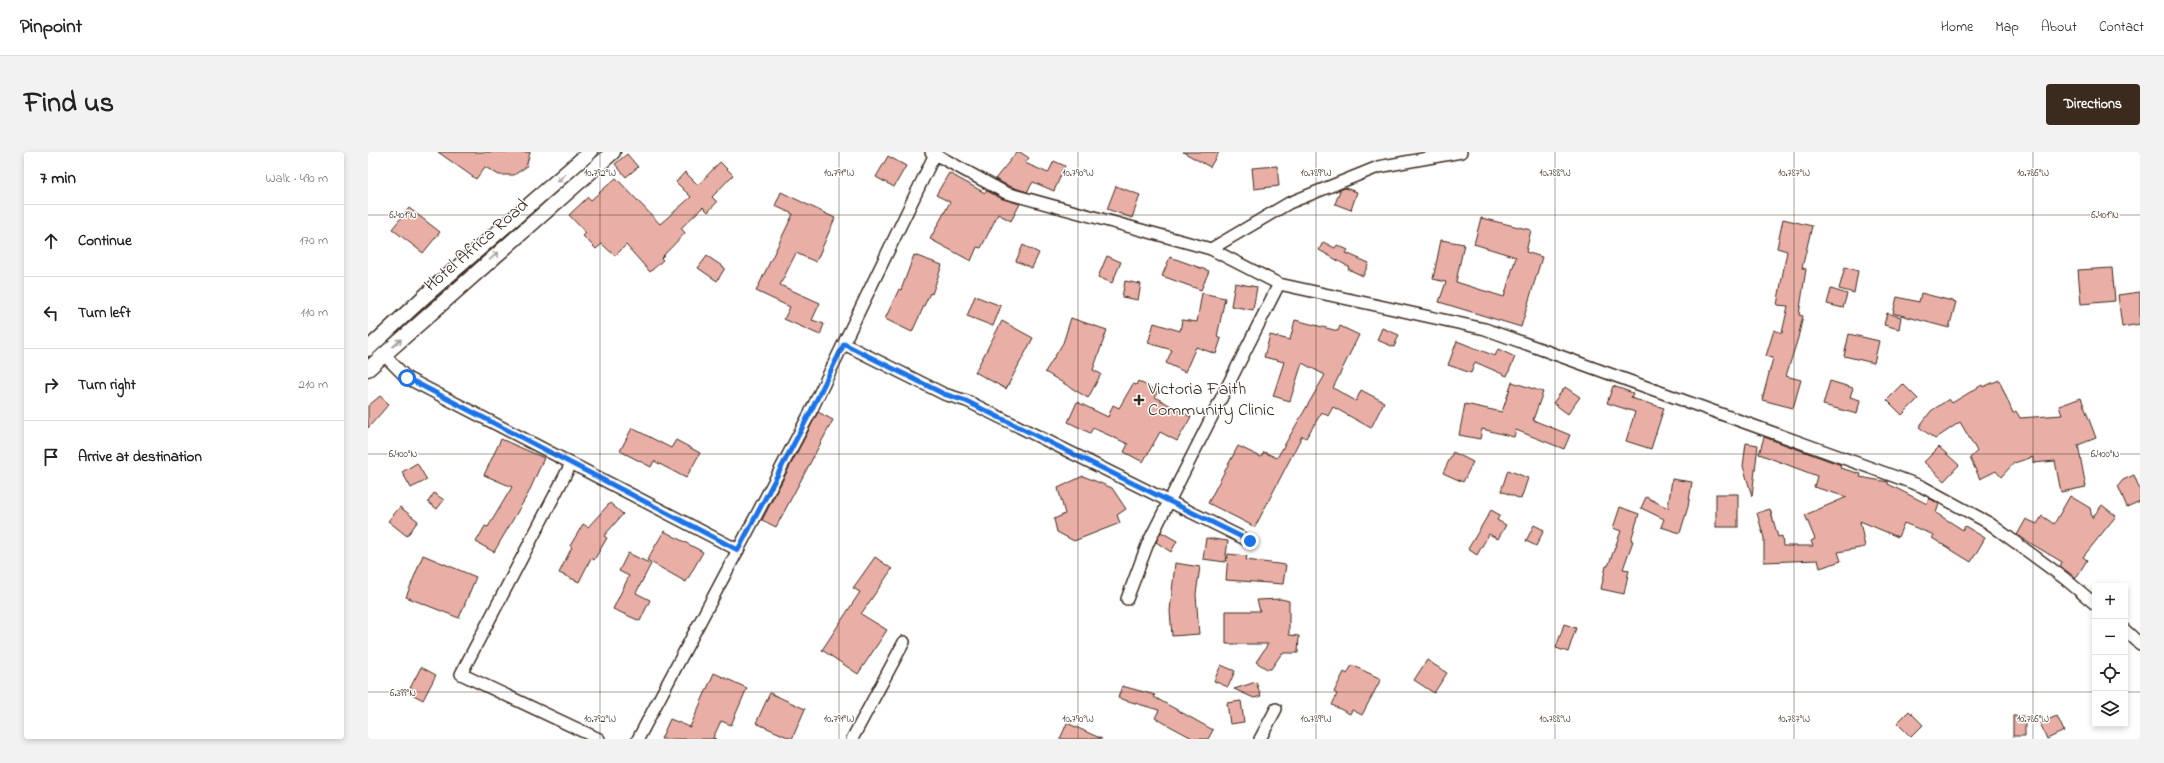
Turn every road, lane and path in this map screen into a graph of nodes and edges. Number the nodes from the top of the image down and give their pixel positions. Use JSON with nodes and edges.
{"nodes":[{"id":1,"x":590,"y":152,"type":"edge"},
{"id":2,"x":613,"y":152,"type":"edge"},
{"id":3,"x":1461,"y":152,"type":"edge"},
{"id":4,"x":933,"y":153,"type":"edge"},
{"id":5,"x":1211,"y":249,"type":"junction"},
{"id":6,"x":1279,"y":284,"type":"junction"},
{"id":7,"x":426,"y":295,"type":"junction"},
{"id":8,"x":436,"y":307,"type":"junction"},
{"id":9,"x":844,"y":344,"type":"junction"},
{"id":10,"x":368,"y":349,"type":"edge"},
{"id":11,"x":384,"y":355,"type":"junction"},
{"id":12,"x":368,"y":369,"type":"edge"},
{"id":13,"x":571,"y":464,"type":"junction"},
{"id":14,"x":1171,"y":501,"type":"junction"},
{"id":15,"x":1250,"y":541,"type":"dead end"},
{"id":16,"x":738,"y":550,"type":"junction"},
{"id":17,"x":1128,"y":599,"type":"dead end"},
{"id":18,"x":2092,"y":601,"type":"edge"},
{"id":19,"x":2128,"y":633,"type":"edge"},
{"id":20,"x":904,"y":642,"type":"dead end"},
{"id":21,"x":2140,"y":644,"type":"edge"},
{"id":22,"x":1276,"y":709,"type":"dead end"},
{"id":23,"x":599,"y":739,"type":"edge"},
{"id":24,"x":638,"y":739,"type":"edge"},
{"id":25,"x":852,"y":739,"type":"edge"},
{"id":26,"x":1260,"y":739,"type":"edge"}],
"edges":[{"from":1,"to":7,"type":"street","name":"Hotel Africa Road","one_way":true},
{"from":8,"to":2,"type":"street","name":"Hotel Africa Road","one_way":true},
{"from":3,"to":5,"type":"street"},
{"from":4,"to":5,"type":"street"},
{"from":4,"to":9,"type":"street"},
{"from":5,"to":6,"type":"street"},
{"from":6,"to":14,"type":"street"},
{"from":6,"to":18,"type":"street"},
{"from":7,"to":8,"type":"street"},
{"from":7,"to":10,"type":"street","name":"Hotel Africa Road"},
{"from":11,"to":8,"type":"street","name":"Hotel Africa Road","one_way":true},
{"from":9,"to":14,"type":"street"},
{"from":9,"to":16,"type":"street"},
{"from":11,"to":12,"type":"street","name":"Hotel Africa Road"},
{"from":11,"to":13,"type":"street"},
{"from":13,"to":16,"type":"street"},
{"from":13,"to":23,"type":"street"},
{"from":14,"to":15,"type":"street"},
{"from":14,"to":17,"type":"street"},
{"from":16,"to":24,"type":"street"},
{"from":19,"to":21,"type":"street"},
{"from":20,"to":25,"type":"street"},
{"from":22,"to":26,"type":"street"}]}
